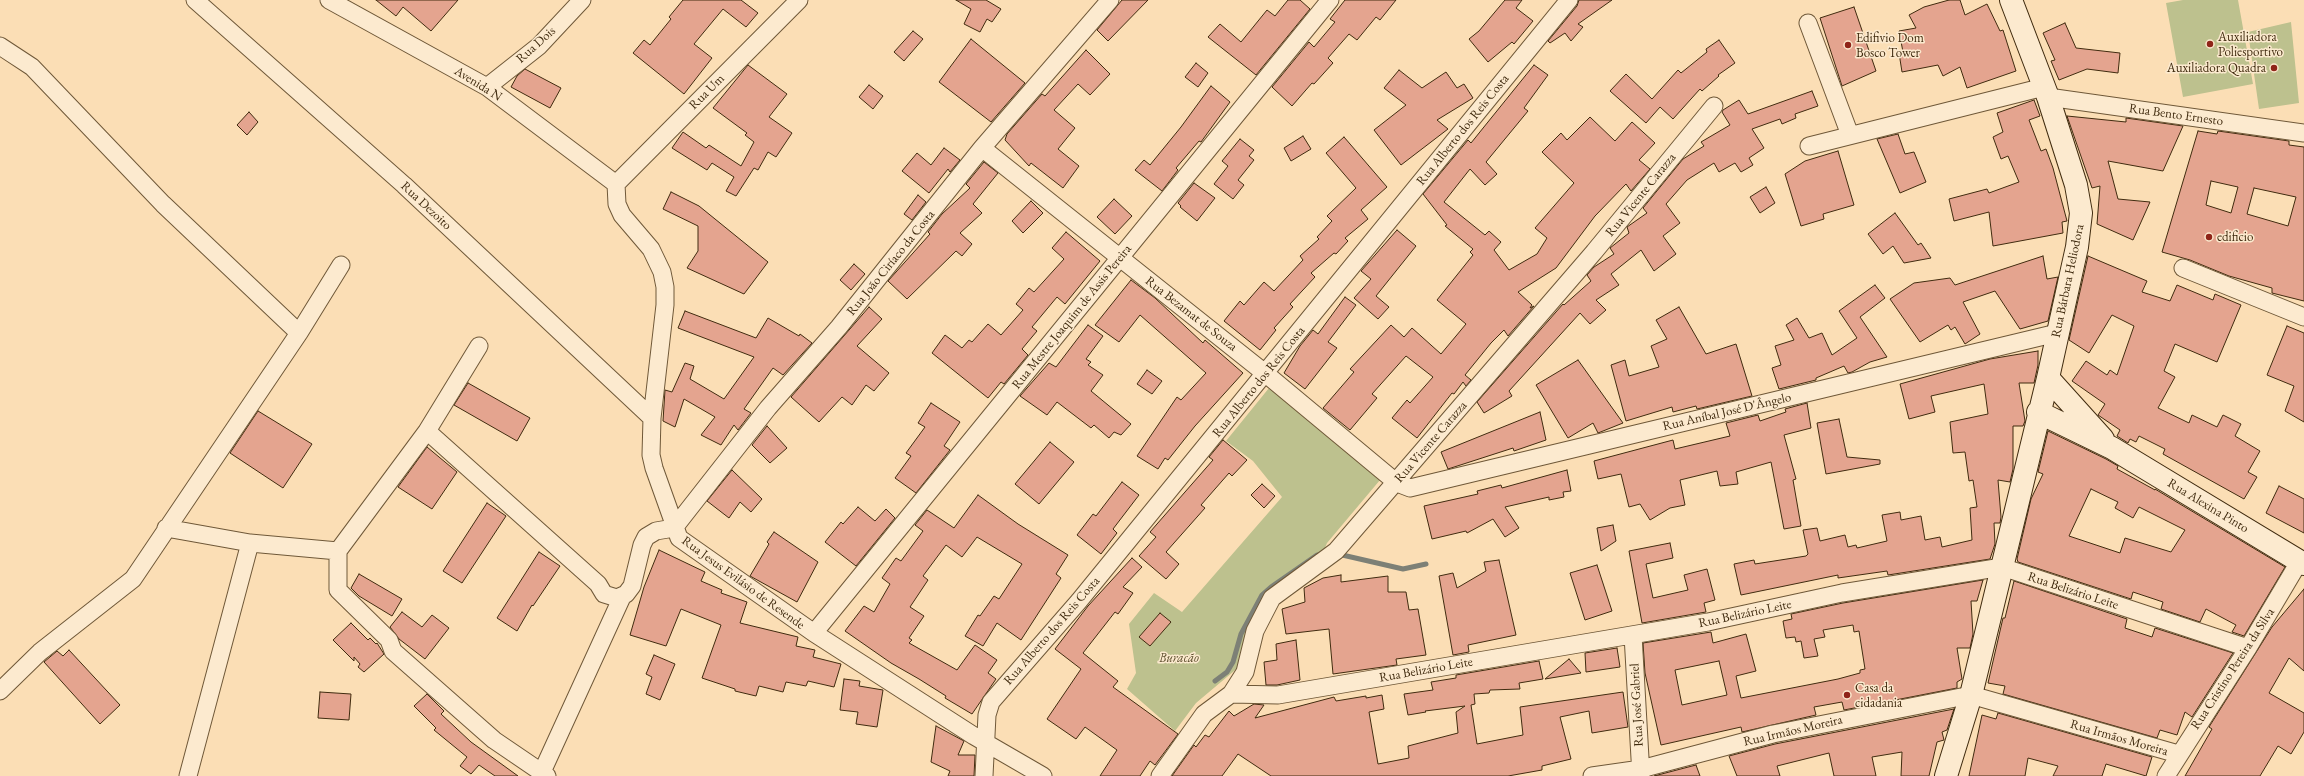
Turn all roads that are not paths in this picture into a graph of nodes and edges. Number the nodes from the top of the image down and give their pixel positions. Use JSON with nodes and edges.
{"nodes":[{"id":1,"x":329,"y":0,"type":"edge"},
{"id":2,"x":582,"y":0,"type":"edge"},
{"id":3,"x":799,"y":0,"type":"edge"},
{"id":4,"x":1110,"y":0,"type":"edge"},
{"id":5,"x":1330,"y":0,"type":"edge"},
{"id":6,"x":1569,"y":0,"type":"edge"},
{"id":7,"x":2011,"y":0,"type":"edge"},
{"id":8,"x":203,"y":3,"type":"edge"},
{"id":9,"x":1808,"y":23,"type":"dead end"},
{"id":10,"x":0,"y":46,"type":"edge"},
{"id":11,"x":487,"y":87,"type":"junction"},
{"id":12,"x":2046,"y":92,"type":"junction"},
{"id":13,"x":1714,"y":106,"type":"dead end"},
{"id":14,"x":2304,"y":133,"type":"edge"},
{"id":15,"x":1850,"y":135,"type":"junction"},
{"id":16,"x":1809,"y":146,"type":"dead end"},
{"id":17,"x":982,"y":148,"type":"junction"},
{"id":18,"x":616,"y":184,"type":"junction"},
{"id":19,"x":1120,"y":258,"type":"junction"},
{"id":20,"x":341,"y":264,"type":"dead end"},
{"id":21,"x":2183,"y":268,"type":"dead end"},
{"id":22,"x":2304,"y":317,"type":"edge"},
{"id":23,"x":299,"y":333,"type":"junction"},
{"id":24,"x":2057,"y":333,"type":"junction"},
{"id":25,"x":479,"y":346,"type":"dead end"},
{"id":26,"x":1266,"y":374,"type":"junction"},
{"id":27,"x":2048,"y":378,"type":"junction"},
{"id":28,"x":2038,"y":412,"type":"junction"},
{"id":29,"x":652,"y":418,"type":"junction"},
{"id":30,"x":427,"y":431,"type":"junction"},
{"id":31,"x":2112,"y":448,"type":"junction"},
{"id":32,"x":1397,"y":483,"type":"junction"},
{"id":33,"x":166,"y":528,"type":"junction"},
{"id":34,"x":674,"y":528,"type":"junction"},
{"id":35,"x":250,"y":543,"type":"junction"},
{"id":36,"x":338,"y":551,"type":"junction"},
{"id":37,"x":2302,"y":566,"type":"edge"},
{"id":38,"x":2002,"y":567,"type":"junction"},
{"id":39,"x":622,"y":597,"type":"junction"},
{"id":40,"x":814,"y":634,"type":"junction"},
{"id":41,"x":1633,"y":634,"type":"junction"},
{"id":42,"x":2248,"y":648,"type":"junction"},
{"id":43,"x":0,"y":691,"type":"edge"},
{"id":44,"x":1231,"y":694,"type":"junction"},
{"id":45,"x":1971,"y":695,"type":"junction"},
{"id":46,"x":985,"y":742,"type":"junction"},
{"id":47,"x":2178,"y":754,"type":"junction"},
{"id":48,"x":1641,"y":772,"type":"edge"},
{"id":49,"x":545,"y":774,"type":"edge"},
{"id":50,"x":188,"y":776,"type":"edge"},
{"id":51,"x":984,"y":776,"type":"edge"},
{"id":52,"x":1043,"y":776,"type":"edge"},
{"id":53,"x":1160,"y":776,"type":"edge"},
{"id":54,"x":1592,"y":776,"type":"edge"},
{"id":55,"x":1946,"y":776,"type":"edge"},
{"id":56,"x":2166,"y":776,"type":"edge"}],
"edges":[{"from":1,"to":11,"type":"street","name":"Avenida N"},
{"from":2,"to":11,"type":"street","name":"Rua Dois"},
{"from":3,"to":18,"type":"street","name":"Rua Um"},
{"from":4,"to":17,"type":"street","name":"Rua João Ciríaco da Costa"},
{"from":5,"to":19,"type":"street","name":"Rua Mestre Joaquim de Assis Pereira"},
{"from":6,"to":26,"type":"street","name":"Rua Alberto dos Reis Costa"},
{"from":7,"to":12,"type":"street","name":"Rua Bárbara Heliodora"},
{"from":8,"to":29,"type":"street","name":"Rua Dezoito"},
{"from":9,"to":15,"type":"street"},
{"from":10,"to":23,"type":"street"},
{"from":11,"to":18,"type":"street","name":"Avenida N"},
{"from":12,"to":14,"type":"street","name":"Rua Bento Ernesto"},
{"from":12,"to":15,"type":"street"},
{"from":12,"to":24,"type":"street","name":"Rua Bárbara Heliodora"},
{"from":13,"to":32,"type":"street","name":"Rua Vicente Carazza"},
{"from":15,"to":16,"type":"street"},
{"from":17,"to":19,"type":"street","name":"Rua Bezamat de Souza"},
{"from":17,"to":34,"type":"street","name":"Rua João Ciríaco da Costa"},
{"from":18,"to":29,"type":"street","name":"Rua Jesus Evilásio de Resende"},
{"from":19,"to":26,"type":"street","name":"Rua Bezamat de Souza"},
{"from":19,"to":40,"type":"street","name":"Rua Mestre Joaquim de Assis Pereira"},
{"from":20,"to":23,"type":"street"},
{"from":21,"to":22,"type":"street"},
{"from":23,"to":33,"type":"street"},
{"from":24,"to":27,"type":"street","name":"Rua Bárbara Heliodora"},
{"from":24,"to":32,"type":"street","name":"Rua Aníbal José D'Ângelo"},
{"from":25,"to":30,"type":"street"},
{"from":26,"to":32,"type":"street","name":"Rua Bezamat de Souza"},
{"from":26,"to":46,"type":"street","name":"Rua Alberto dos Reis Costa"},
{"from":27,"to":28,"type":"street","name":"Rua Bárbara Heliodora"},
{"from":27,"to":31,"type":"street","name":"Rua Alexina Pinto"},
{"from":28,"to":31,"type":"street","name":"Rua Alexina Pinto"},
{"from":28,"to":38,"type":"street","name":"Rua Bárbara Heliodora"},
{"from":29,"to":34,"type":"street","name":"Rua Jesus Evilásio de Resende"},
{"from":30,"to":36,"type":"street"},
{"from":30,"to":39,"type":"street"},
{"from":31,"to":37,"type":"street","name":"Rua Alexina Pinto"},
{"from":32,"to":44,"type":"street","name":"Rua Vicente Carazza"},
{"from":33,"to":35,"type":"street"},
{"from":33,"to":43,"type":"street"},
{"from":34,"to":39,"type":"street"},
{"from":34,"to":40,"type":"street","name":"Rua Jesus Evilásio de Resende"},
{"from":35,"to":36,"type":"street"},
{"from":35,"to":50,"type":"street"},
{"from":36,"to":49,"type":"street"},
{"from":37,"to":42,"type":"street","name":"Rua Cristino Pereira da Silva"},
{"from":38,"to":41,"type":"street","name":"Rua Belizário Leite"},
{"from":38,"to":42,"type":"street","name":"Rua Belizário Leite"},
{"from":38,"to":45,"type":"street","name":"Rua Bárbara Heliodora"},
{"from":39,"to":49,"type":"street"},
{"from":40,"to":46,"type":"street","name":"Rua Jesus Evilásio de Resende"},
{"from":41,"to":44,"type":"street","name":"Rua Belizário Leite"},
{"from":41,"to":48,"type":"street","name":"Rua José Gabriel"},
{"from":42,"to":47,"type":"street","name":"Rua Cristino Pereira da Silva"},
{"from":44,"to":53,"type":"street","name":"Rua Vicente Carazza"},
{"from":45,"to":47,"type":"street","name":"Rua Irmãos Moreira"},
{"from":45,"to":48,"type":"street","name":"Rua Irmãos Moreira"},
{"from":45,"to":55,"type":"street","name":"Rua Bárbara Heliodora"},
{"from":46,"to":51,"type":"street","name":"Rua Alberto dos Reis Costa"},
{"from":46,"to":52,"type":"street","name":"Rua Jesus Evilásio de Resende"},
{"from":47,"to":56,"type":"street","name":"Rua Cristino Pereira da Silva"},
{"from":48,"to":54,"type":"street","name":"Rua Irmãos Moreira"}]}
